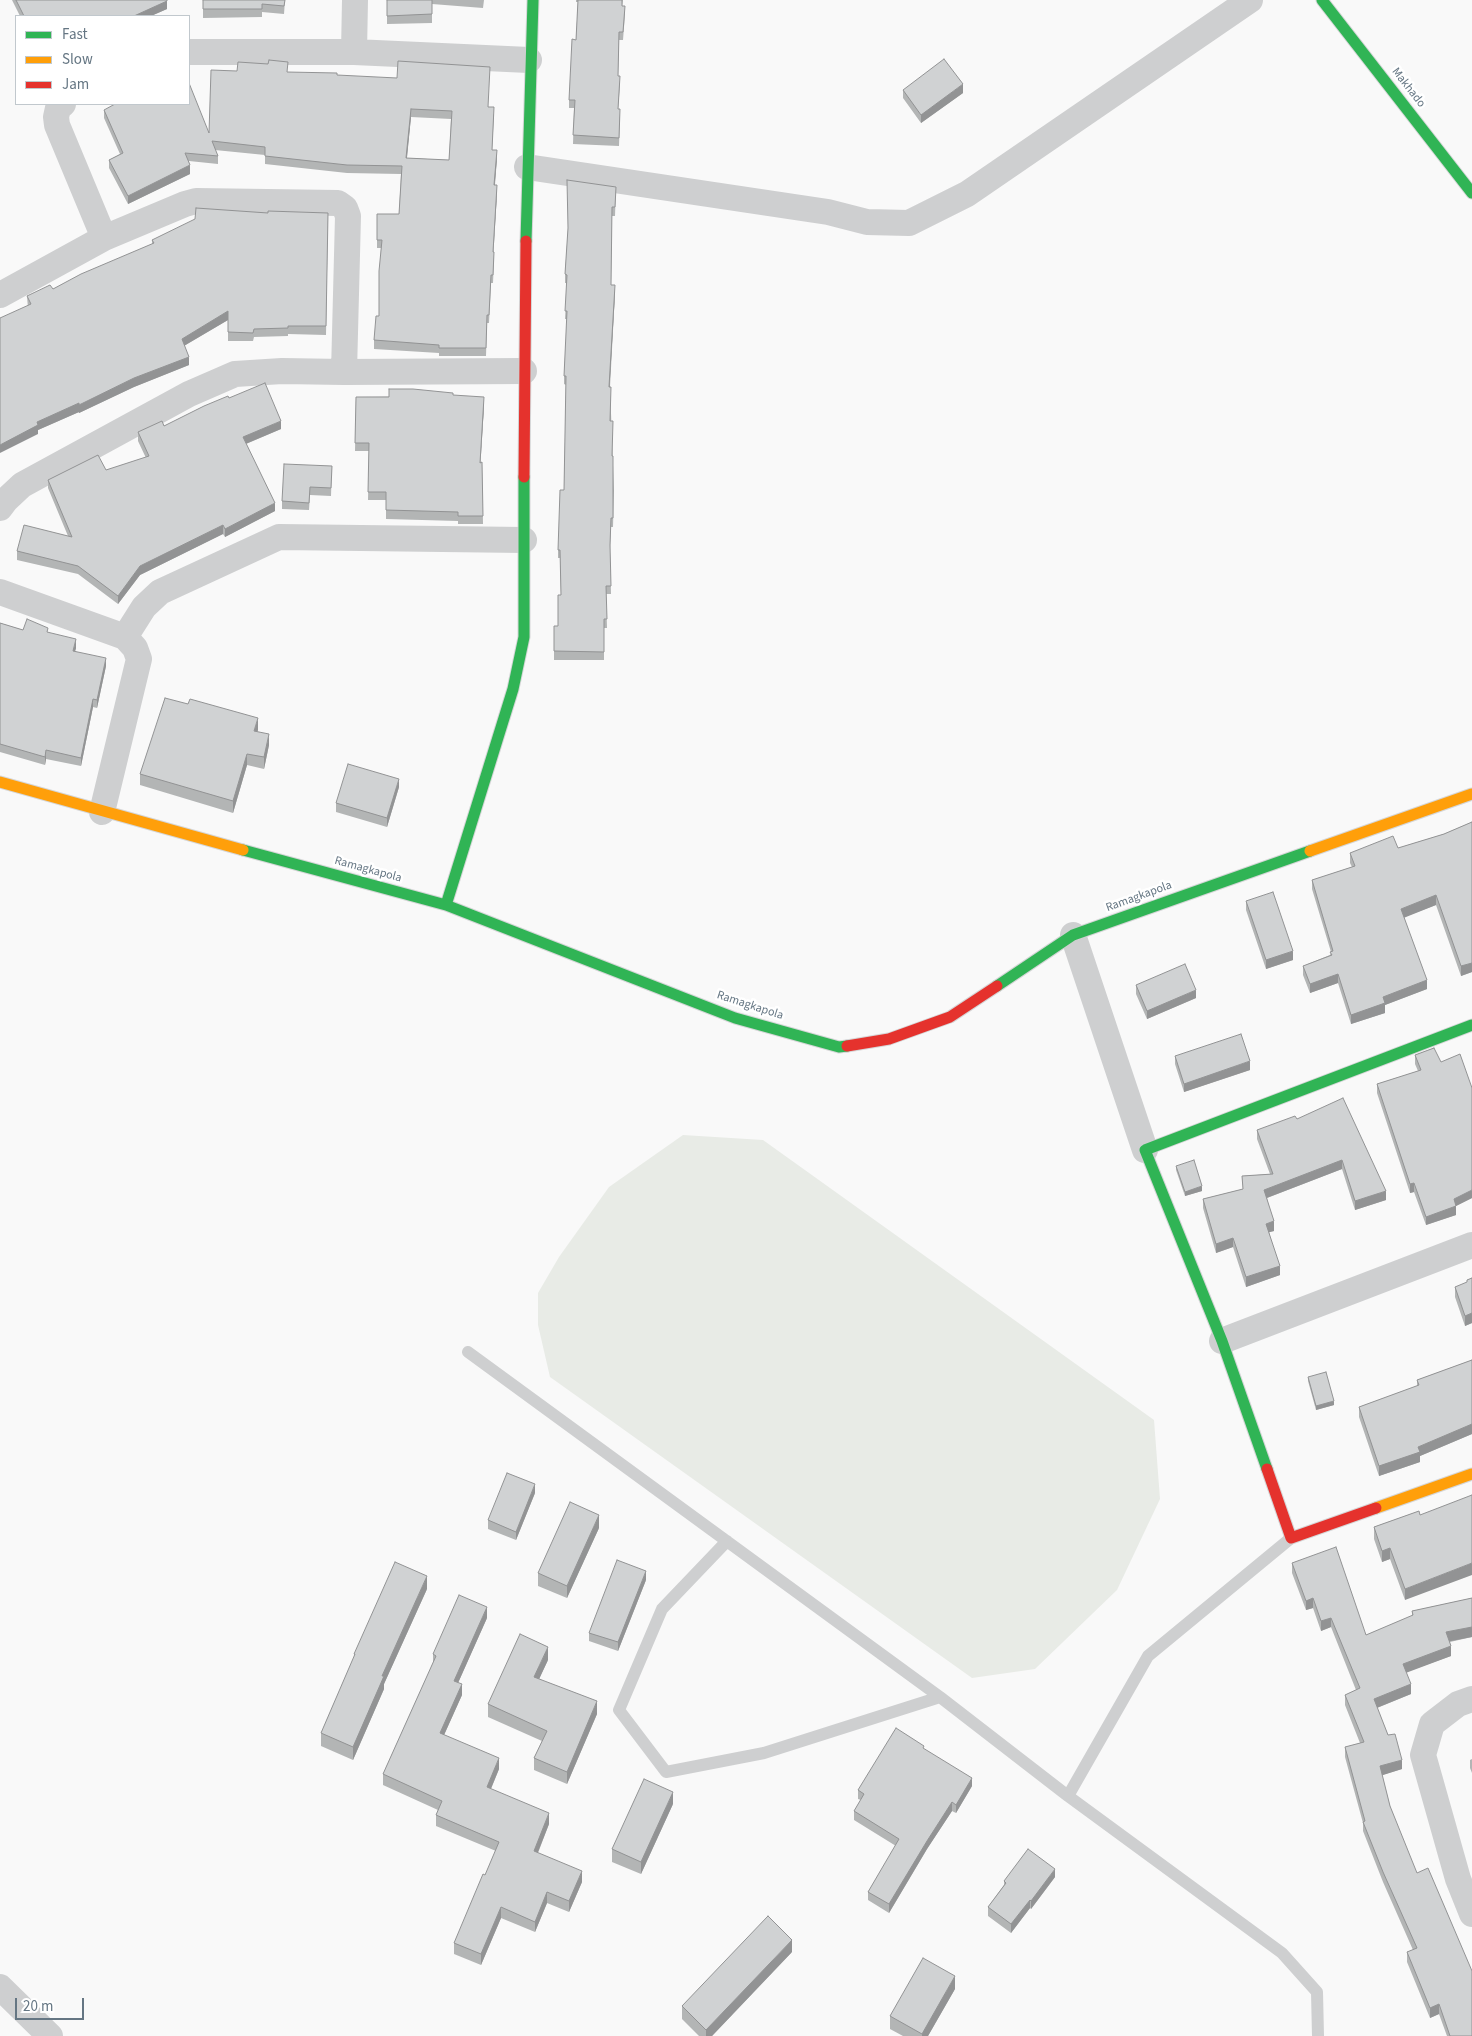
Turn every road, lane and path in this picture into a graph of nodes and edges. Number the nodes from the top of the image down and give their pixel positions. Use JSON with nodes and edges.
{"nodes":[{"id":1,"x":355,"y":0,"type":"edge"},
{"id":2,"x":533,"y":0,"type":"edge"},
{"id":3,"x":1250,"y":0,"type":"edge"},
{"id":4,"x":1322,"y":0,"type":"edge"},
{"id":5,"x":190,"y":52,"type":"edge"},
{"id":6,"x":354,"y":52,"type":"junction"},
{"id":7,"x":530,"y":60,"type":"junction"},
{"id":8,"x":62,"y":105,"type":"edge"},
{"id":9,"x":527,"y":167,"type":"junction"},
{"id":10,"x":1472,"y":193,"type":"edge"},
{"id":11,"x":104,"y":238,"type":"junction"},
{"id":12,"x":0,"y":295,"type":"edge"},
{"id":13,"x":524,"y":371,"type":"junction"},
{"id":14,"x":344,"y":372,"type":"junction"},
{"id":15,"x":0,"y":508,"type":"edge"},
{"id":16,"x":524,"y":540,"type":"junction"},
{"id":17,"x":0,"y":592,"type":"edge"},
{"id":18,"x":125,"y":637,"type":"junction"},
{"id":19,"x":0,"y":782,"type":"edge"},
{"id":20,"x":1472,"y":794,"type":"edge"},
{"id":21,"x":102,"y":812,"type":"junction"},
{"id":22,"x":446,"y":905,"type":"junction"},
{"id":23,"x":1073,"y":935,"type":"junction"},
{"id":24,"x":1472,"y":1025,"type":"edge"},
{"id":25,"x":1145,"y":1150,"type":"junction"},
{"id":26,"x":1472,"y":1245,"type":"edge"},
{"id":27,"x":1222,"y":1341,"type":"junction"},
{"id":28,"x":468,"y":1352,"type":"dead end"},
{"id":29,"x":1472,"y":1474,"type":"edge"},
{"id":30,"x":1292,"y":1538,"type":"junction"},
{"id":31,"x":727,"y":1541,"type":"junction"},
{"id":32,"x":940,"y":1697,"type":"junction"},
{"id":33,"x":1472,"y":1699,"type":"edge"},
{"id":34,"x":1068,"y":1796,"type":"junction"},
{"id":35,"x":1472,"y":1914,"type":"edge"},
{"id":36,"x":0,"y":1987,"type":"edge"},
{"id":37,"x":50,"y":2036,"type":"edge"},
{"id":38,"x":1318,"y":2036,"type":"edge"}],
"edges":[{"from":1,"to":6,"type":"street"},
{"from":2,"to":7,"type":"street"},
{"from":3,"to":9,"type":"street"},
{"from":4,"to":10,"type":"street","name":"Makhado"},
{"from":5,"to":6,"type":"street"},
{"from":6,"to":7,"type":"street"},
{"from":7,"to":9,"type":"street"},
{"from":8,"to":11,"type":"street"},
{"from":9,"to":13,"type":"street"},
{"from":11,"to":12,"type":"street"},
{"from":11,"to":14,"type":"street"},
{"from":13,"to":14,"type":"street"},
{"from":13,"to":16,"type":"street"},
{"from":14,"to":15,"type":"street"},
{"from":16,"to":18,"type":"street"},
{"from":16,"to":22,"type":"street"},
{"from":17,"to":18,"type":"street"},
{"from":18,"to":21,"type":"street"},
{"from":19,"to":21,"type":"street","name":"Ramagkapola"},
{"from":20,"to":23,"type":"street","name":"Ramagkapola"},
{"from":21,"to":22,"type":"street","name":"Ramagkapola"},
{"from":22,"to":23,"type":"street","name":"Ramagkapola"},
{"from":23,"to":25,"type":"street"},
{"from":24,"to":25,"type":"street"},
{"from":25,"to":27,"type":"street"},
{"from":26,"to":27,"type":"street"},
{"from":27,"to":30,"type":"street"},
{"from":28,"to":31,"type":"lane"},
{"from":29,"to":30,"type":"street"},
{"from":30,"to":34,"type":"lane"},
{"from":31,"to":32,"type":"lane"},
{"from":31,"to":32,"type":"lane"},
{"from":32,"to":34,"type":"lane"},
{"from":33,"to":35,"type":"street"},
{"from":34,"to":38,"type":"lane"},
{"from":36,"to":37,"type":"street"}]}
